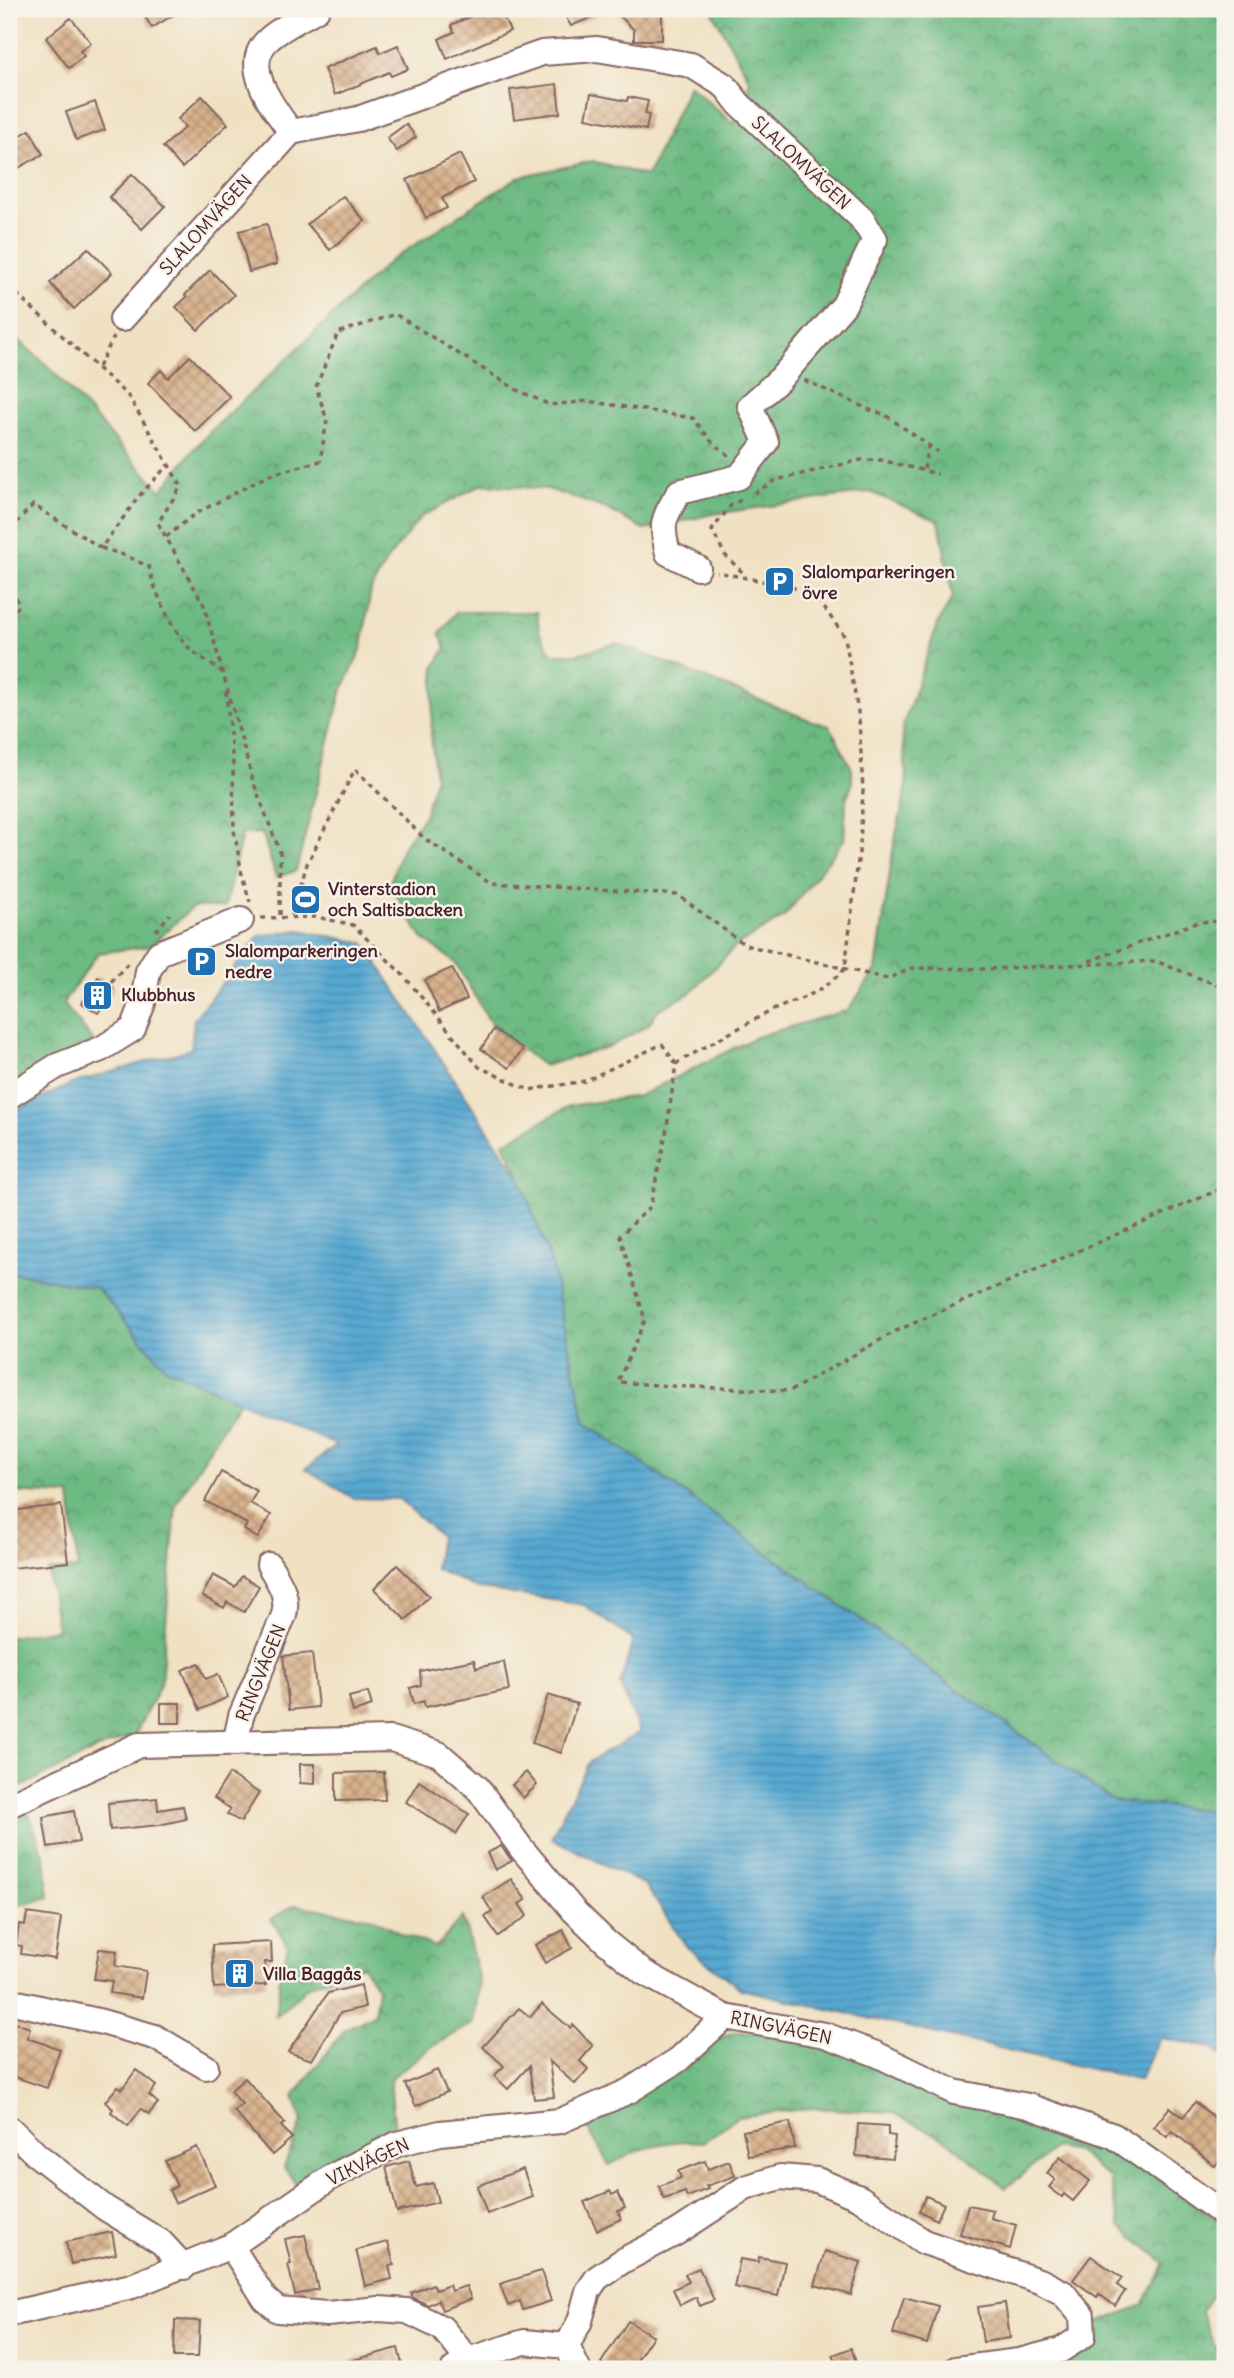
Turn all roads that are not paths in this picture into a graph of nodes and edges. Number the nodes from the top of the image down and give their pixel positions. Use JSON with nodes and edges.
{"nodes":[{"id":1,"x":317,"y":9,"type":"edge"},
{"id":2,"x":290,"y":132,"type":"junction"},
{"id":3,"x":122,"y":319,"type":"road end"},
{"id":4,"x":698,"y":568,"type":"road end"},
{"id":5,"x":249,"y":919,"type":"road end"},
{"id":6,"x":9,"y":1096,"type":"edge"},
{"id":7,"x":269,"y":1564,"type":"dead end"},
{"id":8,"x":235,"y":1743,"type":"junction"},
{"id":9,"x":9,"y":1805,"type":"edge"},
{"id":10,"x":9,"y":2001,"type":"edge"},
{"id":11,"x":724,"y":2017,"type":"junction"},
{"id":12,"x":206,"y":2067,"type":"dead end"},
{"id":13,"x":9,"y":2129,"type":"edge"},
{"id":14,"x":1225,"y":2215,"type":"edge"},
{"id":15,"x":231,"y":2246,"type":"junction"},
{"id":16,"x":184,"y":2267,"type":"junction"},
{"id":17,"x":9,"y":2314,"type":"edge"},
{"id":18,"x":567,"y":2346,"type":"junction"},
{"id":19,"x":461,"y":2365,"type":"edge"},
{"id":20,"x":578,"y":2369,"type":"edge"},
{"id":21,"x":956,"y":2369,"type":"edge"}],
"edges":[{"from":1,"to":2,"type":"street"},
{"from":2,"to":3,"type":"street","name":"SLALOMVÄGEN"},
{"from":2,"to":4,"type":"street","name":"SLALOMVÄGEN"},
{"from":5,"to":6,"type":"street"},
{"from":7,"to":8,"type":"street","name":"RINGVÄGEN"},
{"from":8,"to":9,"type":"street","name":"RINGVÄGEN"},
{"from":8,"to":11,"type":"street","name":"RINGVÄGEN"},
{"from":10,"to":12,"type":"street"},
{"from":11,"to":14,"type":"street","name":"RINGVÄGEN"},
{"from":11,"to":15,"type":"street","name":"VIKVÄGEN"},
{"from":13,"to":16,"type":"street"},
{"from":15,"to":16,"type":"street","name":"VIKVÄGEN"},
{"from":15,"to":19,"type":"street"},
{"from":16,"to":17,"type":"street","name":"VIKVÄGEN"},
{"from":18,"to":19,"type":"street"},
{"from":18,"to":20,"type":"street"},
{"from":18,"to":21,"type":"street"}]}
